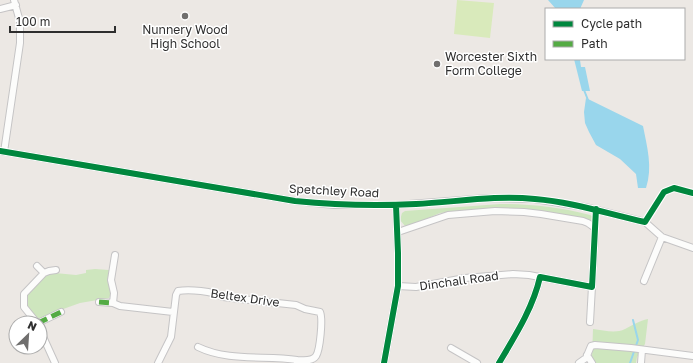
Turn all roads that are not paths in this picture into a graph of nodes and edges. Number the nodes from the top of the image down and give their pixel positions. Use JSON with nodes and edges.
{"nodes":[{"id":1,"x":15,"y":3,"type":"edge"},
{"id":2,"x":0,"y":9,"type":"edge"},
{"id":3,"x":2,"y":151,"type":"edge"},
{"id":4,"x":396,"y":205,"type":"junction"},
{"id":5,"x":398,"y":232,"type":"junction"},
{"id":6,"x":662,"y":237,"type":"junction"},
{"id":7,"x":693,"y":248,"type":"edge"},
{"id":8,"x":115,"y":255,"type":"dead end"},
{"id":9,"x":37,"y":266,"type":"dead end"},
{"id":10,"x":56,"y":270,"type":"dead end"},
{"id":11,"x":44,"y":273,"type":"junction"},
{"id":12,"x":540,"y":277,"type":"junction"},
{"id":13,"x":644,"y":281,"type":"dead end"},
{"id":14,"x":398,"y":286,"type":"junction"},
{"id":15,"x":592,"y":287,"type":"junction"},
{"id":16,"x":99,"y":302,"type":"dead end"},
{"id":17,"x":113,"y":303,"type":"junction"},
{"id":18,"x":61,"y":312,"type":"dead end"},
{"id":19,"x":173,"y":312,"type":"junction"},
{"id":20,"x":31,"y":315,"type":"edge"},
{"id":21,"x":48,"y":318,"type":"edge"},
{"id":22,"x":590,"y":322,"type":"dead end"},
{"id":23,"x":198,"y":347,"type":"dead end"},
{"id":24,"x":48,"y":348,"type":"edge"},
{"id":25,"x":451,"y":348,"type":"dead end"},
{"id":26,"x":641,"y":350,"type":"junction"},
{"id":27,"x":228,"y":356,"type":"junction"},
{"id":28,"x":587,"y":356,"type":"junction"},
{"id":29,"x":693,"y":356,"type":"edge"},
{"id":30,"x":297,"y":362,"type":"edge"},
{"id":31,"x":55,"y":363,"type":"edge"},
{"id":32,"x":158,"y":363,"type":"edge"},
{"id":33,"x":228,"y":363,"type":"edge"},
{"id":34,"x":384,"y":363,"type":"edge"},
{"id":35,"x":477,"y":363,"type":"edge"},
{"id":36,"x":499,"y":363,"type":"edge"},
{"id":37,"x":579,"y":363,"type":"edge"},
{"id":38,"x":592,"y":363,"type":"edge"},
{"id":39,"x":641,"y":363,"type":"edge"}],
"edges":[{"from":1,"to":2,"type":"street"},
{"from":1,"to":3,"type":"street"},
{"from":3,"to":4,"type":"street","name":"Spetchley Road"},
{"from":4,"to":5,"type":"street"},
{"from":4,"to":6,"type":"street","name":"Spetchley Road"},
{"from":5,"to":14,"type":"street"},
{"from":5,"to":15,"type":"street"},
{"from":6,"to":7,"type":"street","name":"Spetchley Road"},
{"from":6,"to":13,"type":"street"},
{"from":8,"to":17,"type":"street"},
{"from":9,"to":11,"type":"street"},
{"from":10,"to":11,"type":"street"},
{"from":11,"to":20,"type":"street"},
{"from":12,"to":14,"type":"street","name":"Dinchall Road"},
{"from":12,"to":15,"type":"street","name":"Dinchall Road"},
{"from":12,"to":36,"type":"street"},
{"from":14,"to":34,"type":"street"},
{"from":15,"to":22,"type":"street"},
{"from":16,"to":17,"type":"street"},
{"from":17,"to":19,"type":"street"},
{"from":18,"to":21,"type":"street"},
{"from":19,"to":30,"type":"street","name":"Beltex Drive"},
{"from":19,"to":32,"type":"street","name":"Beltex Drive"},
{"from":23,"to":27,"type":"street"},
{"from":24,"to":31,"type":"street"},
{"from":25,"to":35,"type":"street"},
{"from":26,"to":28,"type":"street"},
{"from":26,"to":29,"type":"street"},
{"from":26,"to":39,"type":"street"},
{"from":27,"to":30,"type":"street"},
{"from":27,"to":33,"type":"street"},
{"from":28,"to":37,"type":"street"},
{"from":28,"to":38,"type":"street"}]}
